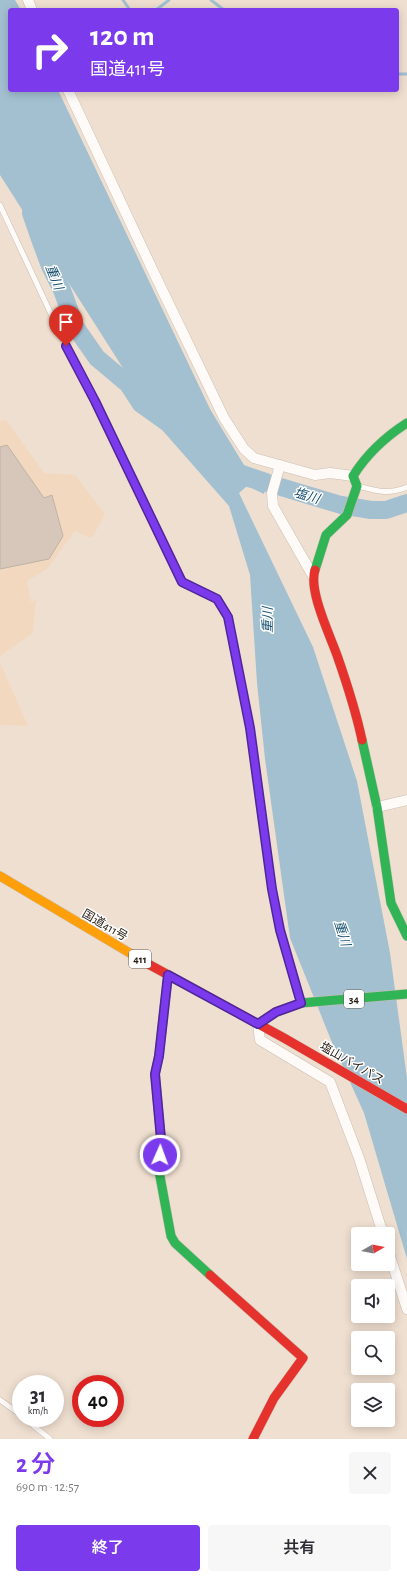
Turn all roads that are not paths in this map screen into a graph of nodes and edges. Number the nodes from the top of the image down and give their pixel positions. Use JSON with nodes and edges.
{"nodes":[{"id":1,"x":69,"y":92,"type":"edge"},
{"id":2,"x":0,"y":205,"type":"edge"},
{"id":3,"x":407,"y":422,"type":"edge"},
{"id":4,"x":280,"y":465,"type":"junction"},
{"id":5,"x":353,"y":476,"type":"junction"},
{"id":6,"x":357,"y":486,"type":"junction"},
{"id":7,"x":407,"y":487,"type":"edge"},
{"id":8,"x":313,"y":576,"type":"junction"},
{"id":9,"x":407,"y":800,"type":"edge"},
{"id":10,"x":377,"y":807,"type":"junction"},
{"id":11,"x":0,"y":876,"type":"edge"},
{"id":12,"x":407,"y":936,"type":"edge"},
{"id":13,"x":168,"y":975,"type":"junction"},
{"id":14,"x":407,"y":994,"type":"edge"},
{"id":15,"x":301,"y":1003,"type":"junction"},
{"id":16,"x":258,"y":1024,"type":"junction"},
{"id":17,"x":284,"y":1038,"type":"joint"},
{"id":18,"x":407,"y":1109,"type":"edge"},
{"id":19,"x":381,"y":1227,"type":"edge"},
{"id":20,"x":395,"y":1271,"type":"edge"},
{"id":21,"x":407,"y":1309,"type":"edge"},
{"id":22,"x":0,"y":1400,"type":"edge"},
{"id":23,"x":12,"y":1409,"type":"edge"},
{"id":24,"x":35,"y":1427,"type":"edge"},
{"id":25,"x":50,"y":1439,"type":"edge"},
{"id":26,"x":253,"y":1439,"type":"edge"}],
"edges":[{"from":1,"to":4,"type":"street"},
{"from":2,"to":15,"type":"lane"},
{"from":3,"to":5,"type":"main road"},
{"from":4,"to":5,"type":"street"},
{"from":4,"to":8,"type":"street"},
{"from":5,"to":6,"type":"main road"},
{"from":6,"to":7,"type":"lane"},
{"from":6,"to":8,"type":"main road"},
{"from":8,"to":10,"type":"main road"},
{"from":9,"to":10,"type":"street"},
{"from":10,"to":12,"type":"main road"},
{"from":11,"to":13,"type":"main road","name":"国道411号","number":"411"},
{"from":13,"to":16,"type":"main road","name":"国道411号","number":"411"},
{"from":13,"to":26,"type":"main road"},
{"from":14,"to":15,"type":"main road","number":"34"},
{"from":15,"to":16,"type":"main road","number":"34"},
{"from":16,"to":17,"type":"main road","name":"国道411号","number":"411"},
{"from":16,"to":19,"type":"street"},
{"from":17,"to":18,"type":"main road","name":"塩山バイパス","number":"411"},
{"from":20,"to":21,"type":"street"},
{"from":22,"to":23,"type":"lane"},
{"from":24,"to":25,"type":"lane"}]}
